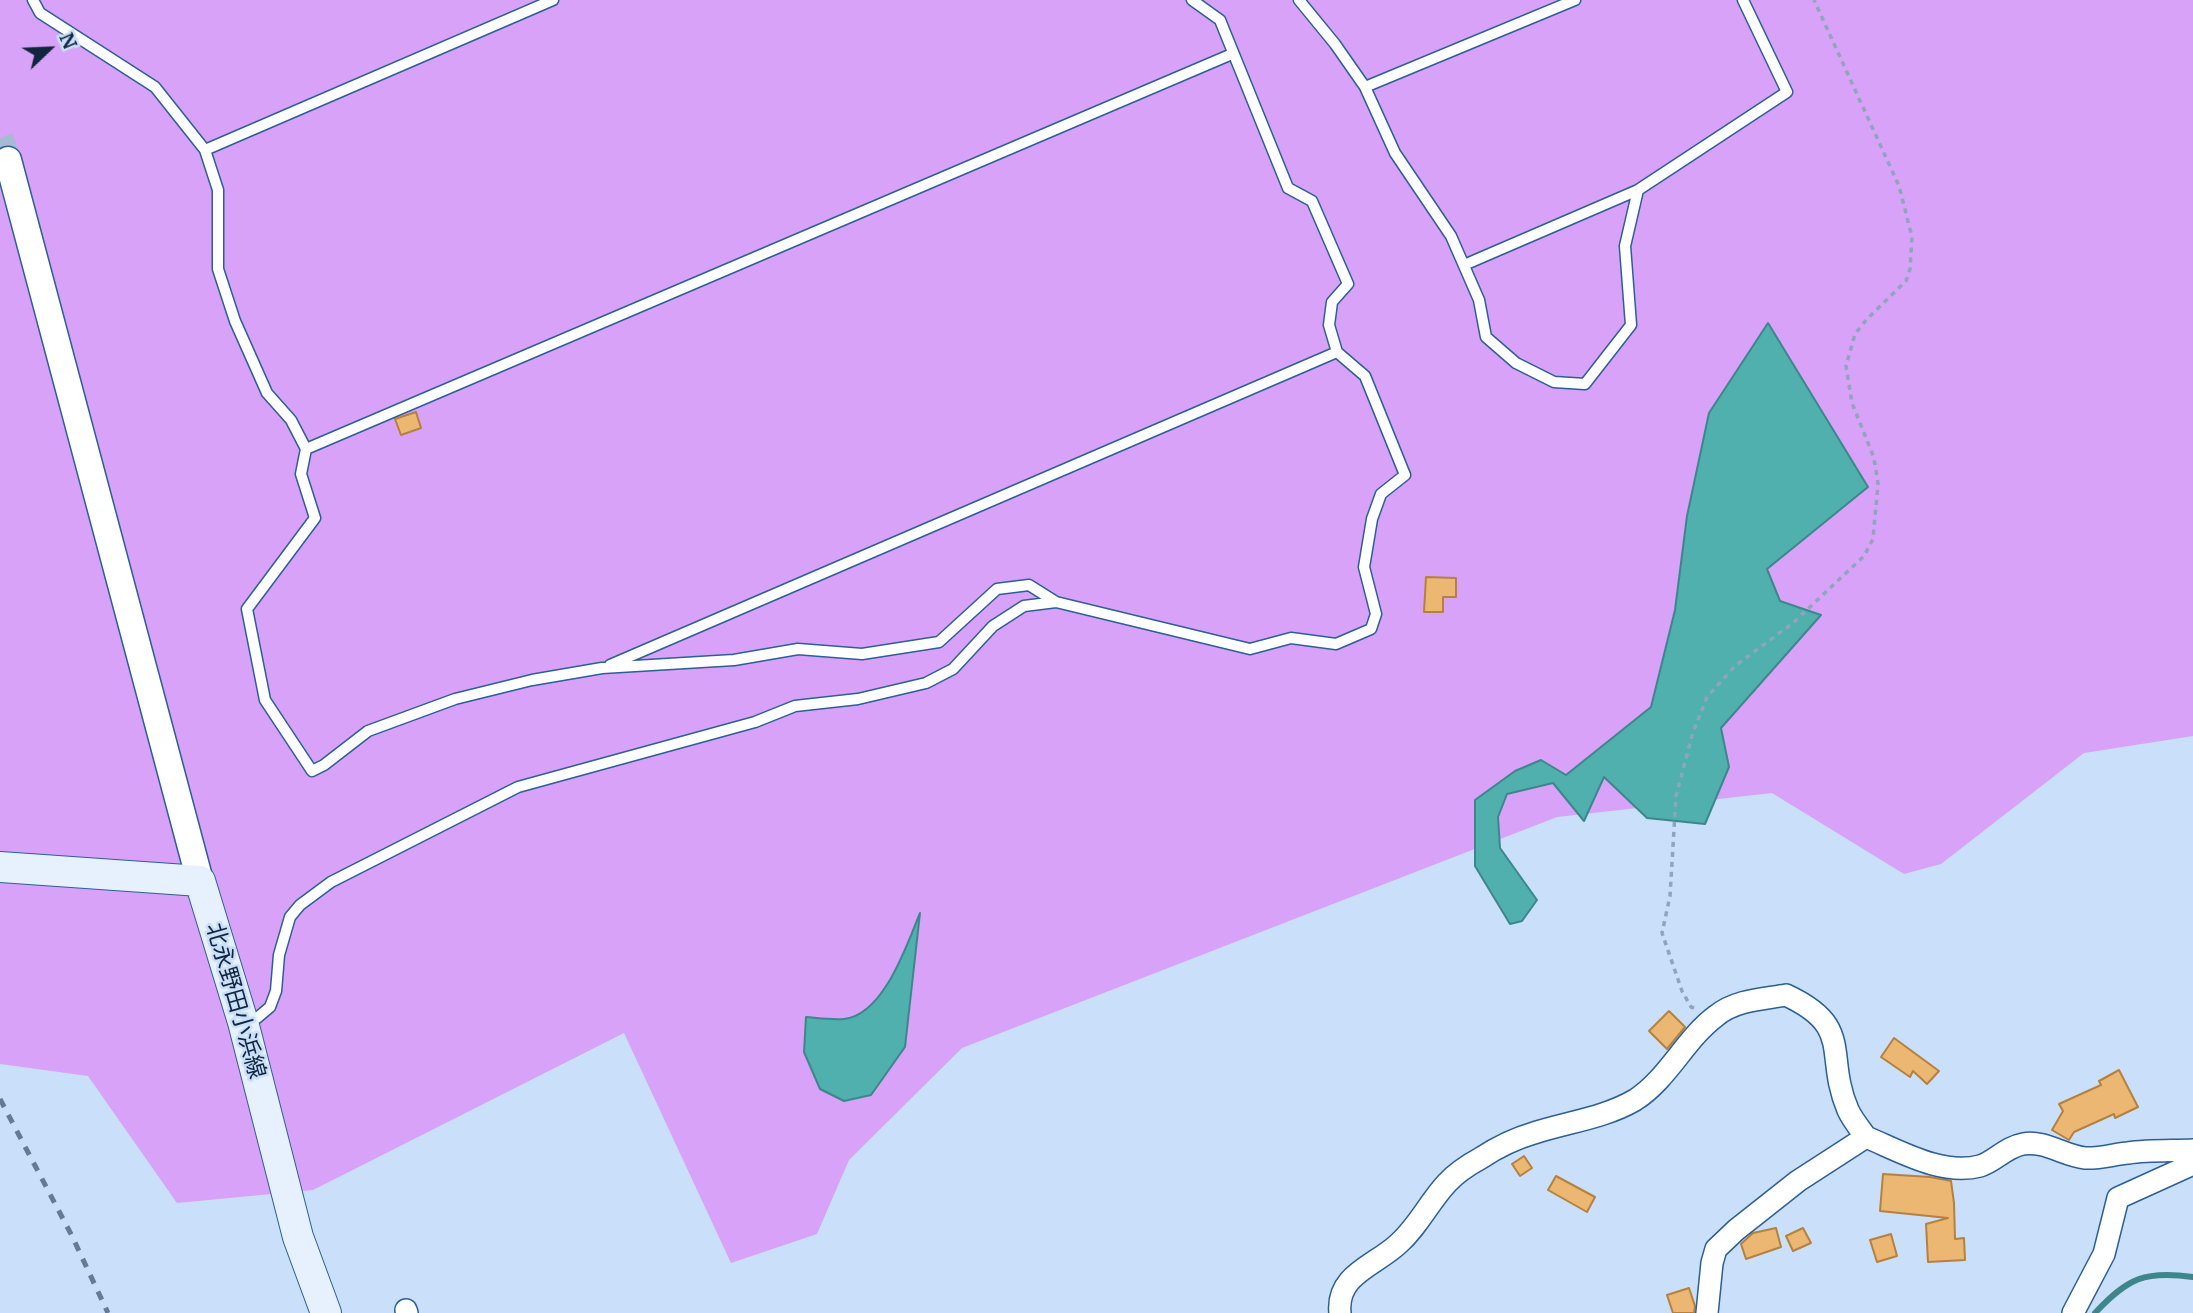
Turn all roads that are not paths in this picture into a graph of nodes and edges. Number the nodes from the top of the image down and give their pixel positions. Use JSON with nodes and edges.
{"nodes":[{"id":1,"x":33,"y":0,"type":"edge"},
{"id":2,"x":553,"y":0,"type":"edge"},
{"id":3,"x":1192,"y":0,"type":"edge"},
{"id":4,"x":1299,"y":0,"type":"edge"},
{"id":5,"x":1575,"y":0,"type":"edge"},
{"id":6,"x":1743,"y":0,"type":"edge"},
{"id":7,"x":1232,"y":54,"type":"junction"},
{"id":8,"x":1364,"y":87,"type":"junction"},
{"id":9,"x":205,"y":150,"type":"junction"},
{"id":10,"x":8,"y":160,"type":"tunnel mouth"},
{"id":11,"x":1638,"y":190,"type":"junction"},
{"id":12,"x":1464,"y":265,"type":"junction"},
{"id":13,"x":1338,"y":352,"type":"junction"},
{"id":14,"x":306,"y":449,"type":"junction"},
{"id":15,"x":1056,"y":602,"type":"junction"},
{"id":16,"x":602,"y":668,"type":"junction"},
{"id":17,"x":5,"y":867,"type":"edge"},
{"id":18,"x":200,"y":881,"type":"junction"},
{"id":19,"x":243,"y":1022,"type":"junction"},
{"id":20,"x":1866,"y":1137,"type":"junction"},
{"id":21,"x":2193,"y":1150,"type":"edge"},
{"id":22,"x":2193,"y":1164,"type":"edge"},
{"id":23,"x":326,"y":1313,"type":"edge"},
{"id":24,"x":1340,"y":1313,"type":"edge"},
{"id":25,"x":1707,"y":1313,"type":"edge"},
{"id":26,"x":2073,"y":1313,"type":"edge"}],
"edges":[{"from":1,"to":9,"type":"lane"},
{"from":2,"to":9,"type":"lane"},
{"from":3,"to":7,"type":"lane"},
{"from":4,"to":8,"type":"lane"},
{"from":5,"to":8,"type":"lane"},
{"from":6,"to":11,"type":"lane"},
{"from":7,"to":13,"type":"lane"},
{"from":7,"to":14,"type":"lane"},
{"from":8,"to":12,"type":"lane"},
{"from":9,"to":14,"type":"lane"},
{"from":10,"to":18,"type":"street"},
{"from":11,"to":12,"type":"lane"},
{"from":11,"to":12,"type":"lane"},
{"from":13,"to":15,"type":"lane"},
{"from":13,"to":16,"type":"lane"},
{"from":14,"to":16,"type":"lane"},
{"from":15,"to":16,"type":"lane"},
{"from":15,"to":19,"type":"lane"},
{"from":17,"to":18,"type":"main road"},
{"from":18,"to":19,"type":"main road","name":"北永野田小浜線"},
{"from":19,"to":23,"type":"main road","name":"北永野田小浜線"},
{"from":20,"to":21,"type":"street"},
{"from":20,"to":24,"type":"street"},
{"from":20,"to":25,"type":"street"},
{"from":22,"to":26,"type":"street"}]}
